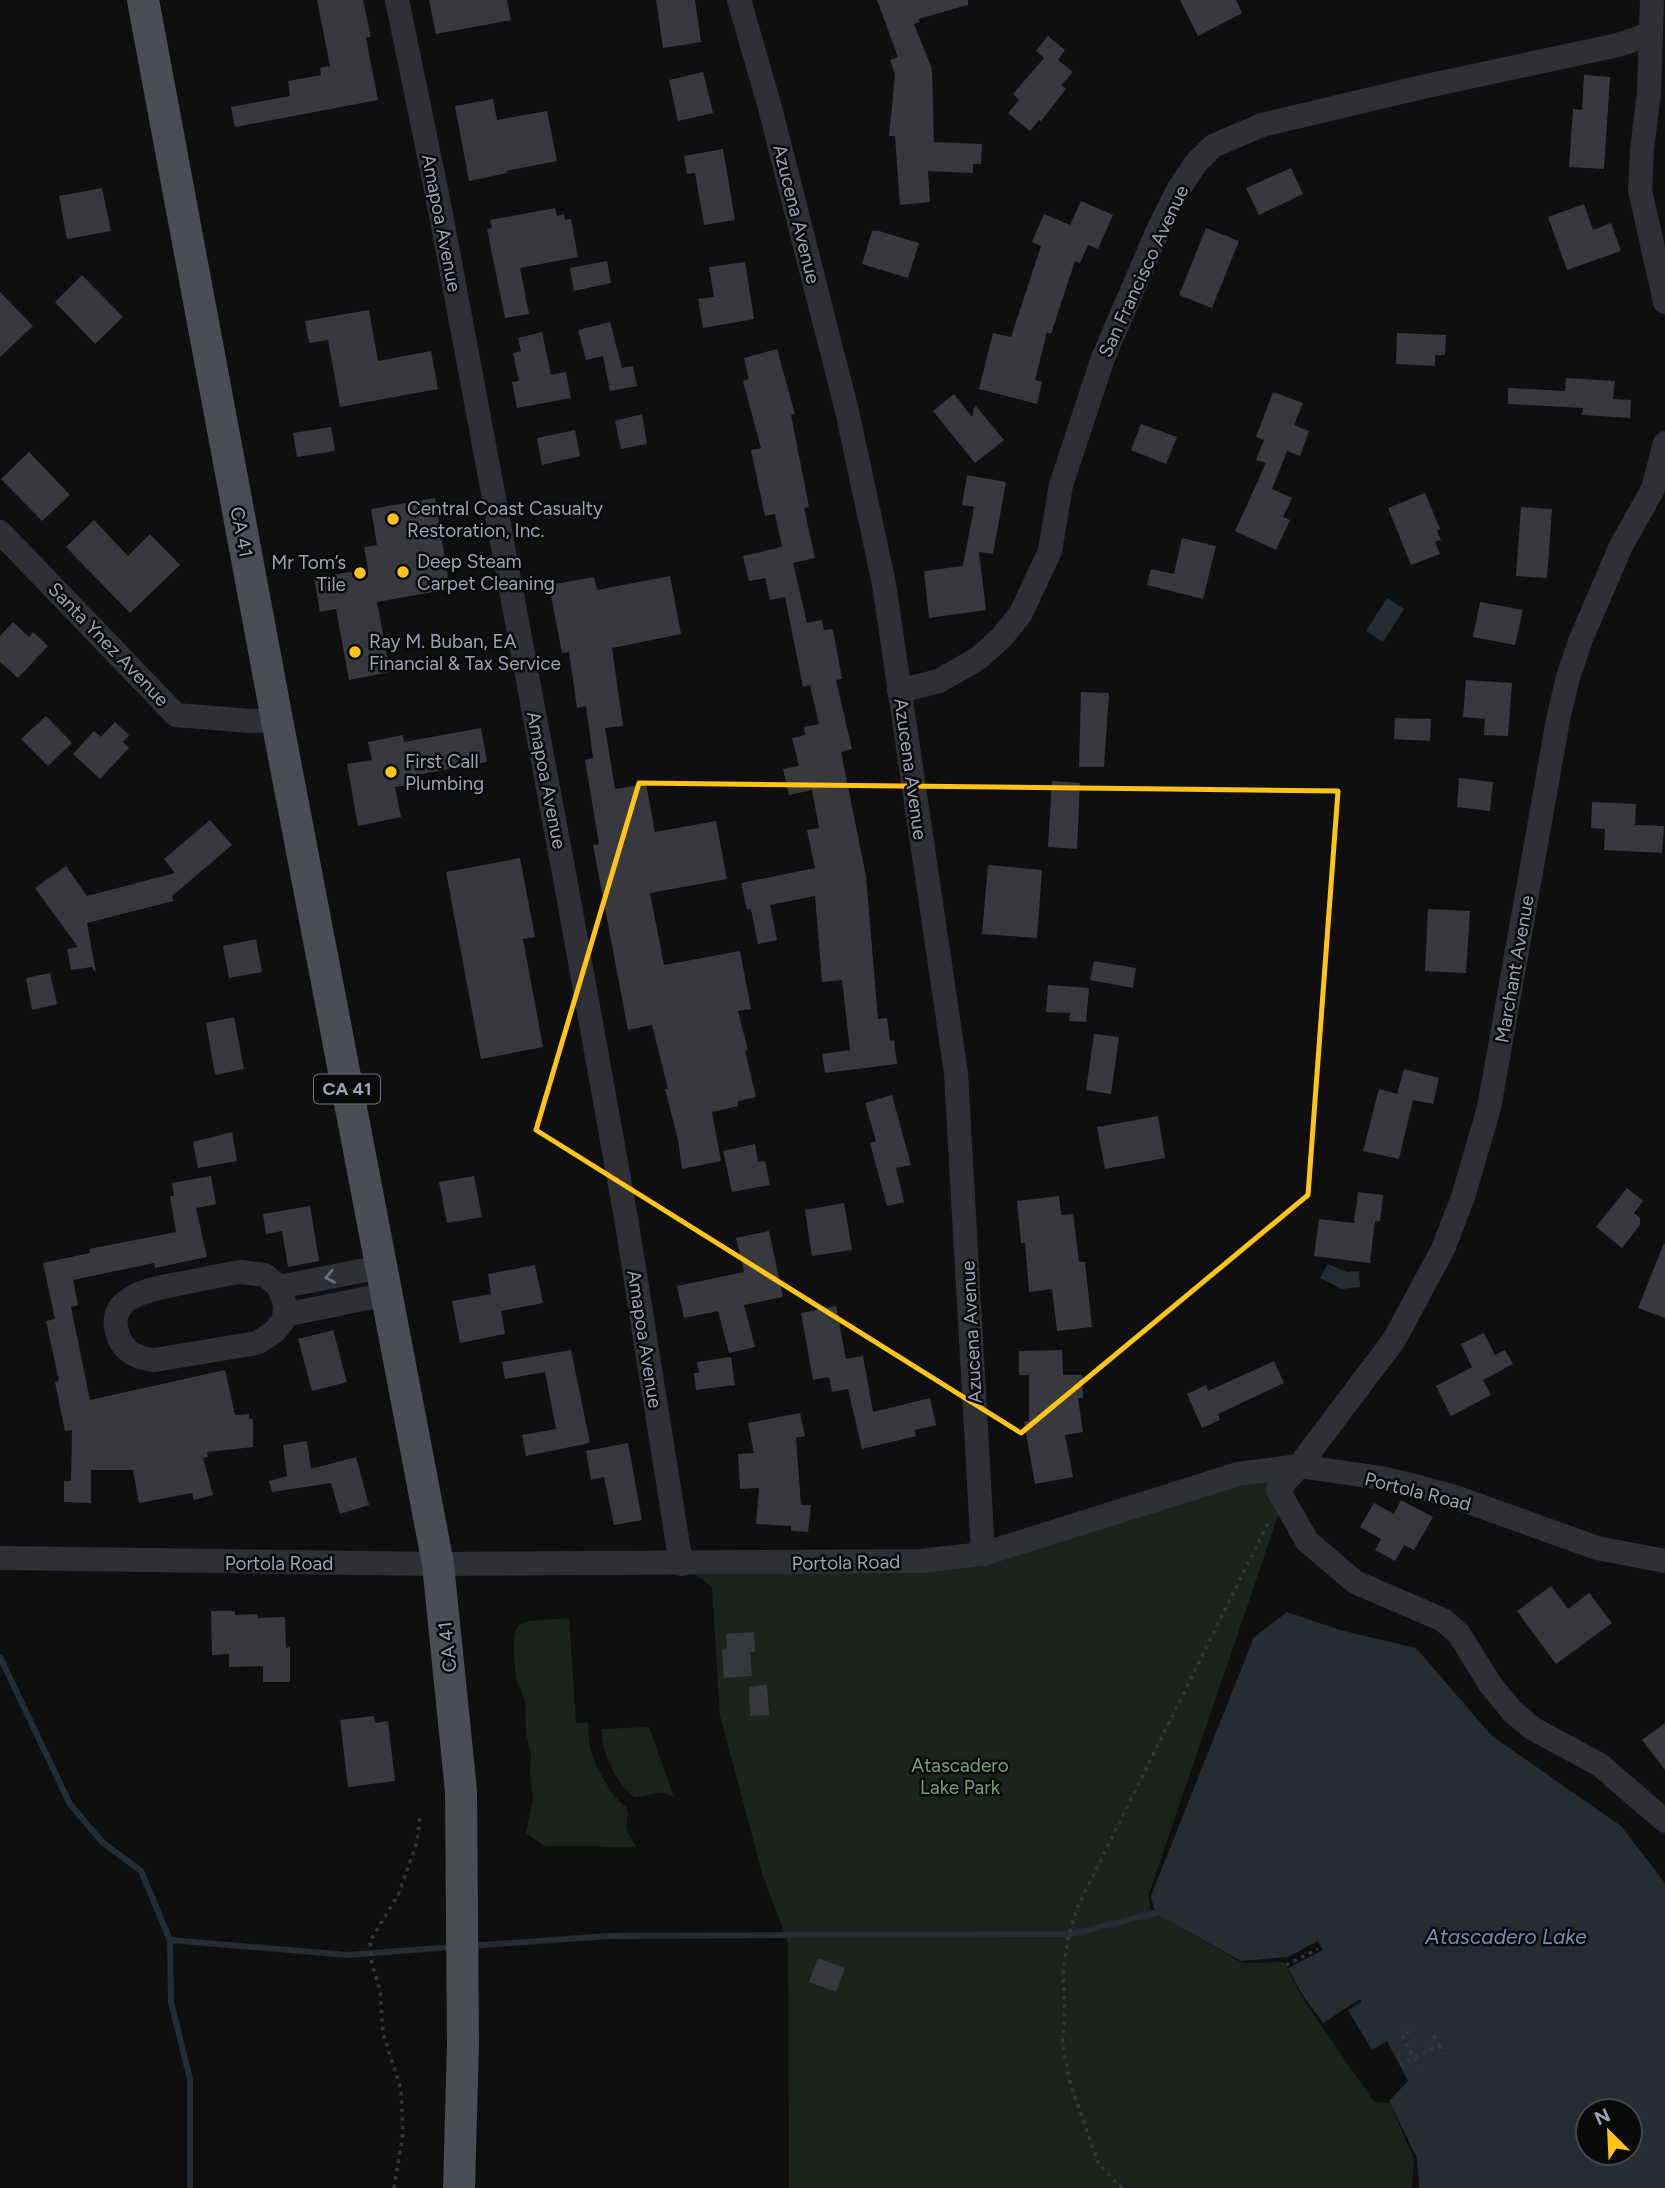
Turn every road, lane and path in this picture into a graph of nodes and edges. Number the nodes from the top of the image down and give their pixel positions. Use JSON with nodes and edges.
{"nodes":[{"id":1,"x":143,"y":0,"type":"edge"},
{"id":2,"x":397,"y":0,"type":"edge"},
{"id":3,"x":739,"y":0,"type":"edge"},
{"id":4,"x":1652,"y":0,"type":"edge"},
{"id":5,"x":1651,"y":34,"type":"junction"},
{"id":6,"x":1665,"y":302,"type":"edge"},
{"id":7,"x":1665,"y":443,"type":"edge"},
{"id":8,"x":0,"y":532,"type":"edge"},
{"id":9,"x":900,"y":691,"type":"junction"},
{"id":10,"x":277,"y":720,"type":"junction"},
{"id":11,"x":384,"y":1281,"type":"junction"},
{"id":12,"x":279,"y":1287,"type":"junction"},
{"id":13,"x":285,"y":1315,"type":"junction"},
{"id":14,"x":1299,"y":1466,"type":"junction"},
{"id":15,"x":1270,"y":1519,"type":"dead end"},
{"id":16,"x":984,"y":1554,"type":"junction"},
{"id":17,"x":0,"y":1558,"type":"edge"},
{"id":18,"x":1665,"y":1560,"type":"edge"},
{"id":19,"x":438,"y":1564,"type":"junction"},
{"id":20,"x":681,"y":1564,"type":"junction"},
{"id":21,"x":420,"y":1817,"type":"dead end"},
{"id":22,"x":1665,"y":1821,"type":"edge"},
{"id":23,"x":1318,"y":1949,"type":"dead end"},
{"id":24,"x":1286,"y":1965,"type":"dead end"},
{"id":25,"x":1409,"y":2032,"type":"dead end"},
{"id":26,"x":1433,"y":2034,"type":"dead end"},
{"id":27,"x":1439,"y":2045,"type":"junction"},
{"id":28,"x":1443,"y":2054,"type":"dead end"},
{"id":29,"x":1400,"y":2065,"type":"dead end"},
{"id":30,"x":1418,"y":2067,"type":"dead end"},
{"id":31,"x":394,"y":2188,"type":"edge"},
{"id":32,"x":459,"y":2188,"type":"edge"},
{"id":33,"x":1122,"y":2188,"type":"edge"}],
"edges":[{"from":1,"to":10,"type":"main road","name":"CA 41","number":"CA 41"},
{"from":2,"to":20,"type":"street","name":"Amapoa Avenue"},
{"from":3,"to":9,"type":"street","name":"Azucena Avenue"},
{"from":4,"to":5,"type":"street"},
{"from":5,"to":6,"type":"street"},
{"from":5,"to":9,"type":"street","name":"San Francisco Avenue"},
{"from":7,"to":14,"type":"street","name":"Marchant Avenue"},
{"from":8,"to":10,"type":"street","name":"Santa Ynez Avenue"},
{"from":9,"to":16,"type":"street","name":"Azucena Avenue"},
{"from":10,"to":11,"type":"main road","name":"CA 41","number":"CA 41"},
{"from":11,"to":12,"type":"street","one_way":true},
{"from":11,"to":13,"type":"street"},
{"from":11,"to":19,"type":"main road","name":"CA 41","number":"CA 41"},
{"from":12,"to":13,"type":"street"},
{"from":12,"to":13,"type":"street"},
{"from":14,"to":16,"type":"street","name":"Portola Road"},
{"from":14,"to":18,"type":"street","name":"Portola Road"},
{"from":14,"to":22,"type":"street","name":"Marchant Avenue"},
{"from":15,"to":33,"type":"path"},
{"from":16,"to":20,"type":"street","name":"Portola Road"},
{"from":17,"to":19,"type":"street","name":"Portola Road"},
{"from":19,"to":20,"type":"street","name":"Portola Road"},
{"from":19,"to":32,"type":"main road","name":"CA 41","number":"CA 41"},
{"from":21,"to":31,"type":"path"},
{"from":23,"to":24,"type":"path"},
{"from":25,"to":30,"type":"path"},
{"from":26,"to":27,"type":"path"},
{"from":27,"to":28,"type":"path"},
{"from":27,"to":29,"type":"path"}]}
